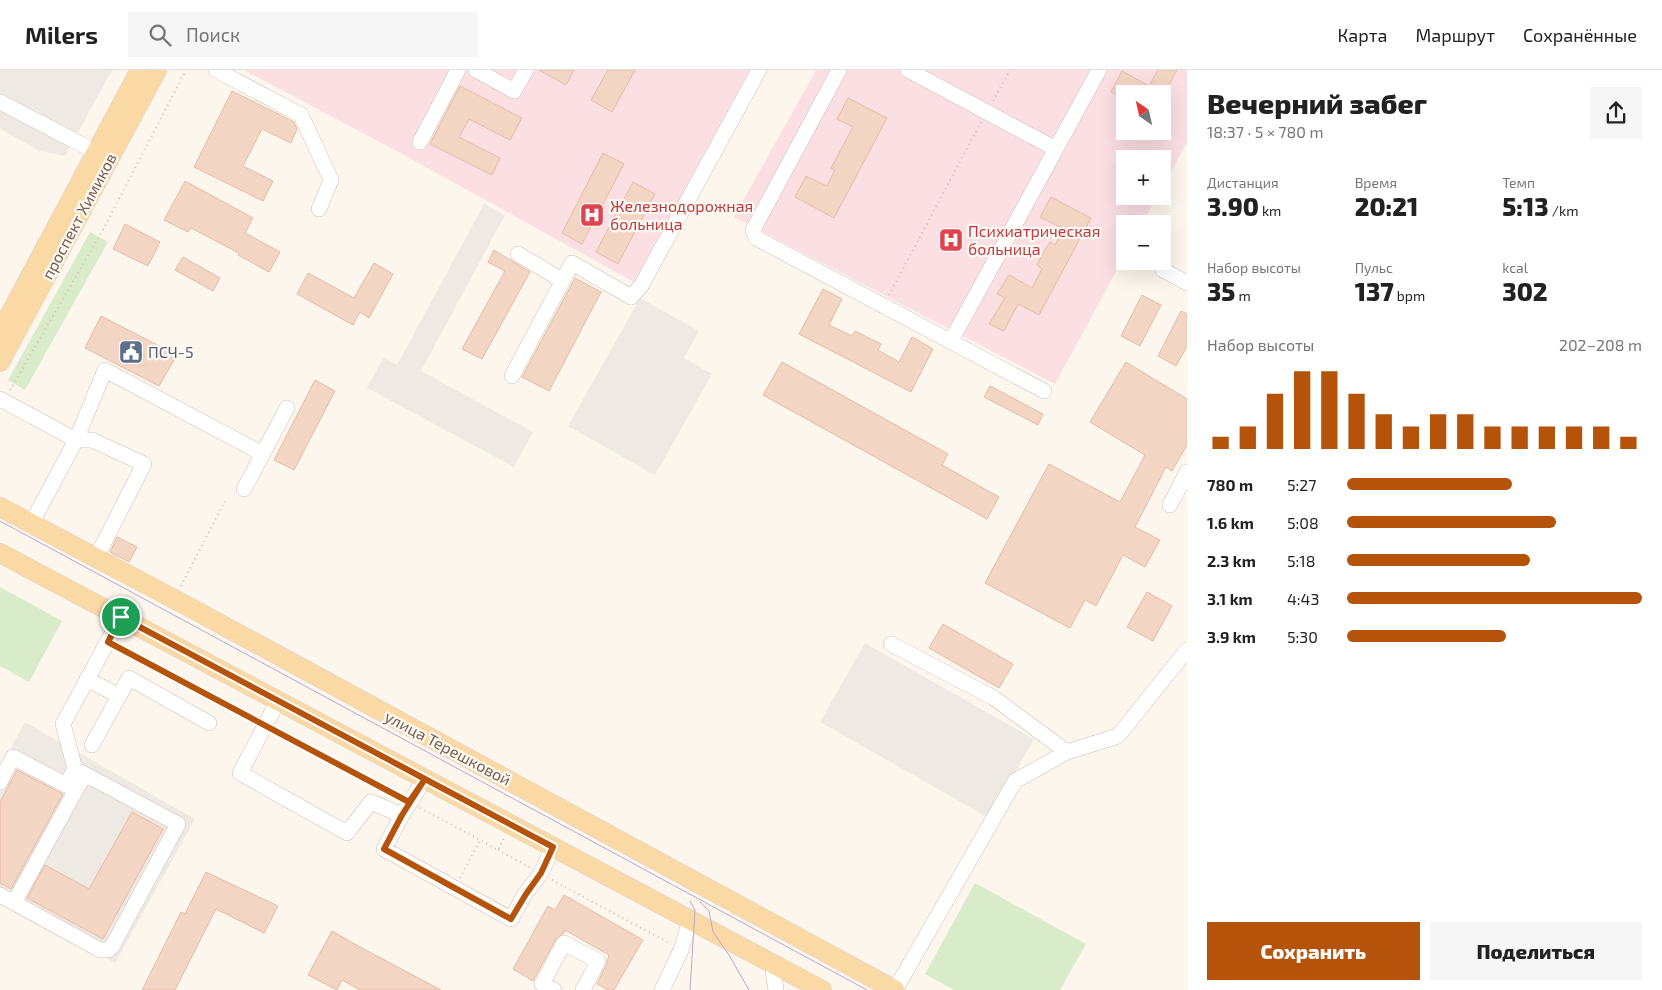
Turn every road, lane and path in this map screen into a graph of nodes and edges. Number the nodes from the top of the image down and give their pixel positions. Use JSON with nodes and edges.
{"nodes":[{"id":1,"x":140,"y":70,"type":"edge"},
{"id":2,"x":157,"y":70,"type":"edge"},
{"id":3,"x":186,"y":70,"type":"edge"},
{"id":4,"x":216,"y":70,"type":"edge"},
{"id":5,"x":458,"y":70,"type":"edge"},
{"id":6,"x":476,"y":70,"type":"edge"},
{"id":7,"x":526,"y":70,"type":"edge"},
{"id":8,"x":760,"y":70,"type":"edge"},
{"id":9,"x":839,"y":70,"type":"edge"},
{"id":10,"x":908,"y":70,"type":"edge"},
{"id":11,"x":1010,"y":70,"type":"edge"},
{"id":12,"x":1099,"y":70,"type":"edge"},
{"id":13,"x":0,"y":102,"type":"edge"},
{"id":14,"x":987,"y":112,"type":"junction"},
{"id":15,"x":119,"y":125,"type":"junction"},
{"id":16,"x":420,"y":142,"type":"dead end"},
{"id":17,"x":1056,"y":149,"type":"junction"},
{"id":18,"x":96,"y":152,"type":"junction"},
{"id":19,"x":319,"y":209,"type":"dead end"},
{"id":20,"x":518,"y":254,"type":"dead end"},
{"id":21,"x":1163,"y":270,"type":"dead end"},
{"id":22,"x":562,"y":280,"type":"junction"},
{"id":23,"x":1187,"y":283,"type":"edge"},
{"id":24,"x":883,"y":306,"type":"junction"},
{"id":25,"x":0,"y":333,"type":"edge"},
{"id":26,"x":951,"y":341,"type":"junction"},
{"id":27,"x":0,"y":362,"type":"edge"},
{"id":28,"x":512,"y":376,"type":"dead end"},
{"id":29,"x":1044,"y":390,"type":"dead end"},
{"id":30,"x":2,"y":400,"type":"edge"},
{"id":31,"x":288,"y":408,"type":"dead end"},
{"id":32,"x":76,"y":440,"type":"junction"},
{"id":33,"x":263,"y":454,"type":"junction"},
{"id":34,"x":1187,"y":472,"type":"edge"},
{"id":35,"x":244,"y":489,"type":"dead end"},
{"id":36,"x":225,"y":502,"type":"dead end"},
{"id":37,"x":1170,"y":505,"type":"dead end"},
{"id":38,"x":0,"y":508,"type":"edge"},
{"id":39,"x":31,"y":524,"type":"junction"},
{"id":40,"x":0,"y":553,"type":"edge"},
{"id":41,"x":96,"y":558,"type":"junction"},
{"id":42,"x":174,"y":600,"type":"junction"},
{"id":43,"x":121,"y":617,"type":"junction"},
{"id":44,"x":108,"y":642,"type":"junction"},
{"id":45,"x":891,"y":644,"type":"dead end"},
{"id":46,"x":1187,"y":650,"type":"edge"},
{"id":47,"x":88,"y":679,"type":"junction"},
{"id":48,"x":119,"y":696,"type":"junction"},
{"id":49,"x":278,"y":701,"type":"junction"},
{"id":50,"x":209,"y":723,"type":"dead end"},
{"id":51,"x":265,"y":725,"type":"junction"},
{"id":52,"x":92,"y":746,"type":"dead end"},
{"id":53,"x":1067,"y":752,"type":"junction"},
{"id":54,"x":79,"y":772,"type":"junction"},
{"id":55,"x":425,"y":779,"type":"junction"},
{"id":56,"x":0,"y":782,"type":"edge"},
{"id":57,"x":406,"y":809,"type":"junction"},
{"id":58,"x":509,"y":830,"type":"dead end"},
{"id":59,"x":480,"y":840,"type":"junction"},
{"id":60,"x":553,"y":847,"type":"junction"},
{"id":61,"x":498,"y":850,"type":"junction"},
{"id":62,"x":541,"y":873,"type":"junction"},
{"id":63,"x":455,"y":887,"type":"junction"},
{"id":64,"x":0,"y":895,"type":"edge"},
{"id":65,"x":14,"y":903,"type":"junction"},
{"id":66,"x":690,"y":920,"type":"junction"},
{"id":67,"x":682,"y":950,"type":"junction"},
{"id":68,"x":772,"y":964,"type":"junction"},
{"id":69,"x":554,"y":990,"type":"edge"},
{"id":70,"x":583,"y":990,"type":"edge"},
{"id":71,"x":662,"y":990,"type":"edge"},
{"id":72,"x":776,"y":990,"type":"edge"},
{"id":73,"x":822,"y":990,"type":"edge"},
{"id":74,"x":895,"y":990,"type":"edge"}],
"edges":[{"from":1,"to":15,"type":"main road","name":"проспект Химиков"},
{"from":2,"to":15,"type":"main road","name":"проспект Химиков"},
{"from":3,"to":30,"type":"path"},
{"from":4,"to":19,"type":"lane"},
{"from":5,"to":16,"type":"lane"},
{"from":6,"to":7,"type":"lane"},
{"from":8,"to":22,"type":"lane"},
{"from":9,"to":24,"type":"lane"},
{"from":10,"to":14,"type":"lane"},
{"from":11,"to":14,"type":"path"},
{"from":12,"to":17,"type":"lane"},
{"from":13,"to":18,"type":"lane"},
{"from":14,"to":17,"type":"lane"},
{"from":14,"to":24,"type":"path"},
{"from":15,"to":18,"type":"main road","name":"проспект Химиков"},
{"from":15,"to":27,"type":"main road","name":"проспект Химиков"},
{"from":17,"to":26,"type":"lane"},
{"from":18,"to":25,"type":"main road","name":"проспект Химиков"},
{"from":20,"to":22,"type":"lane"},
{"from":21,"to":23,"type":"lane"},
{"from":22,"to":28,"type":"lane"},
{"from":24,"to":26,"type":"lane"},
{"from":26,"to":29,"type":"lane"},
{"from":30,"to":32,"type":"lane"},
{"from":31,"to":33,"type":"lane"},
{"from":32,"to":33,"type":"lane"},
{"from":32,"to":39,"type":"lane"},
{"from":32,"to":41,"type":"lane"},
{"from":33,"to":35,"type":"lane"},
{"from":34,"to":37,"type":"lane"},
{"from":36,"to":42,"type":"path"},
{"from":38,"to":39,"type":"main road","name":"улица Терешковой"},
{"from":39,"to":41,"type":"main road","name":"улица Терешковой"},
{"from":40,"to":43,"type":"main road"},
{"from":41,"to":42,"type":"main road","name":"улица Терешковой"},
{"from":42,"to":74,"type":"main road","name":"улица Терешковой"},
{"from":43,"to":44,"type":"lane"},
{"from":43,"to":49,"type":"main road"},
{"from":44,"to":47,"type":"lane"},
{"from":44,"to":51,"type":"path"},
{"from":45,"to":53,"type":"lane"},
{"from":46,"to":53,"type":"lane"},
{"from":47,"to":48,"type":"lane"},
{"from":47,"to":54,"type":"lane"},
{"from":48,"to":50,"type":"lane"},
{"from":48,"to":52,"type":"lane"},
{"from":49,"to":51,"type":"lane"},
{"from":49,"to":55,"type":"main road"},
{"from":51,"to":57,"type":"path"},
{"from":51,"to":57,"type":"lane"},
{"from":53,"to":74,"type":"lane"},
{"from":54,"to":56,"type":"lane"},
{"from":54,"to":65,"type":"lane"},
{"from":54,"to":65,"type":"lane"},
{"from":55,"to":57,"type":"lane"},
{"from":55,"to":60,"type":"main road"},
{"from":57,"to":59,"type":"path"},
{"from":57,"to":63,"type":"lane"},
{"from":58,"to":61,"type":"path"},
{"from":59,"to":61,"type":"path"},
{"from":59,"to":63,"type":"path"},
{"from":60,"to":62,"type":"lane"},
{"from":60,"to":66,"type":"main road"},
{"from":61,"to":62,"type":"path"},
{"from":62,"to":63,"type":"lane"},
{"from":62,"to":67,"type":"path"},
{"from":64,"to":65,"type":"lane"},
{"from":66,"to":67,"type":"lane"},
{"from":66,"to":68,"type":"main road"},
{"from":67,"to":71,"type":"lane"},
{"from":68,"to":72,"type":"lane"},
{"from":68,"to":73,"type":"main road"},
{"from":69,"to":70,"type":"lane"}]}
